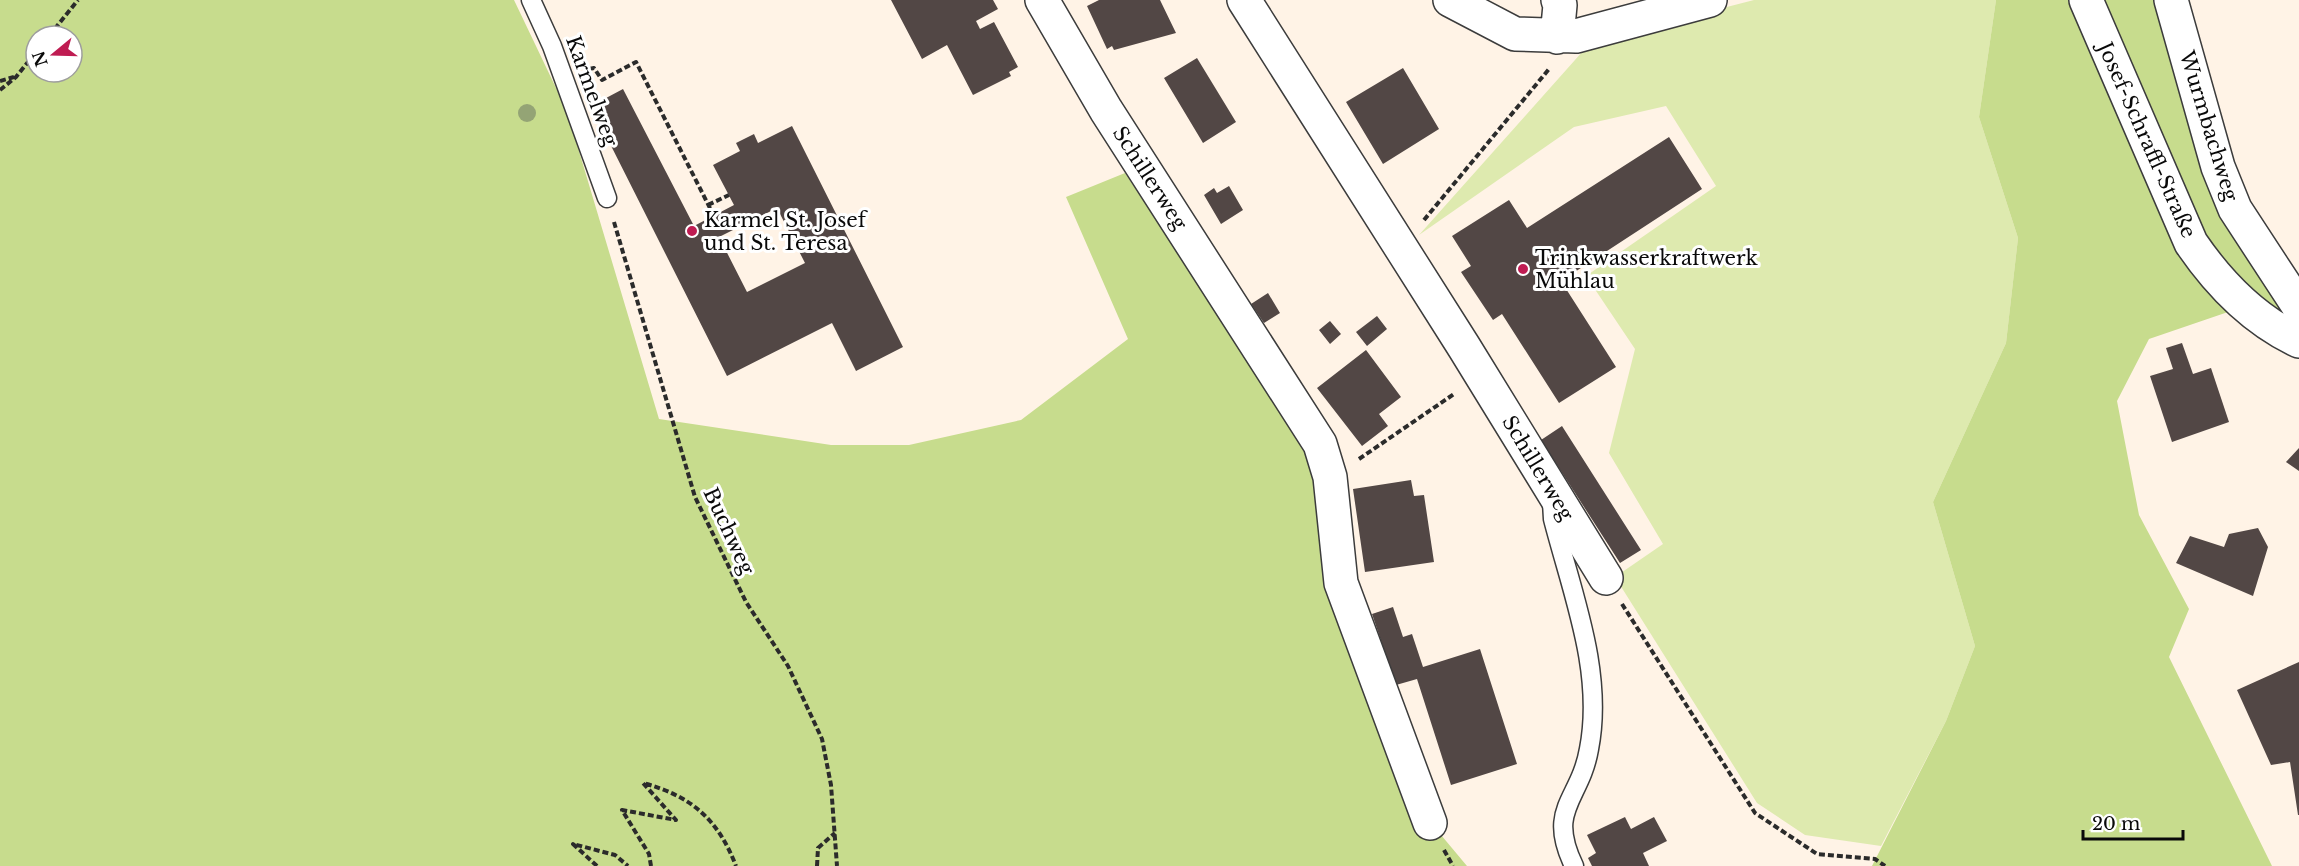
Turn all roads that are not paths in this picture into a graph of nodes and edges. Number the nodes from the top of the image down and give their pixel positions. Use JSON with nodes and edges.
{"nodes":[{"id":1,"x":531,"y":0,"type":"edge"},
{"id":2,"x":1042,"y":0,"type":"edge"},
{"id":3,"x":1244,"y":0,"type":"edge"},
{"id":4,"x":1450,"y":0,"type":"edge"},
{"id":5,"x":1558,"y":0,"type":"edge"},
{"id":6,"x":1710,"y":0,"type":"edge"},
{"id":7,"x":2086,"y":0,"type":"edge"},
{"id":8,"x":2171,"y":0,"type":"edge"},
{"id":9,"x":1567,"y":36,"type":"junction"},
{"id":10,"x":607,"y":198,"type":"road end"},
{"id":11,"x":2299,"y":307,"type":"edge"},
{"id":12,"x":2299,"y":341,"type":"edge"},
{"id":13,"x":1552,"y":492,"type":"junction"},
{"id":14,"x":1606,"y":578,"type":"road end"},
{"id":15,"x":1430,"y":823,"type":"dead end"},
{"id":16,"x":1574,"y":866,"type":"edge"}],
"edges":[{"from":1,"to":10,"type":"lane","name":"Karmelweg"},
{"from":2,"to":15,"type":"street","name":"Schillerweg"},
{"from":3,"to":13,"type":"street","name":"Schillerweg"},
{"from":4,"to":9,"type":"street"},
{"from":5,"to":9,"type":"street"},
{"from":6,"to":9,"type":"street"},
{"from":7,"to":12,"type":"street","name":"Josef-Schraffl-Straße"},
{"from":8,"to":11,"type":"street","name":"Wurmbachweg"},
{"from":13,"to":14,"type":"street","name":"Schillerweg"},
{"from":13,"to":16,"type":"lane"}]}
